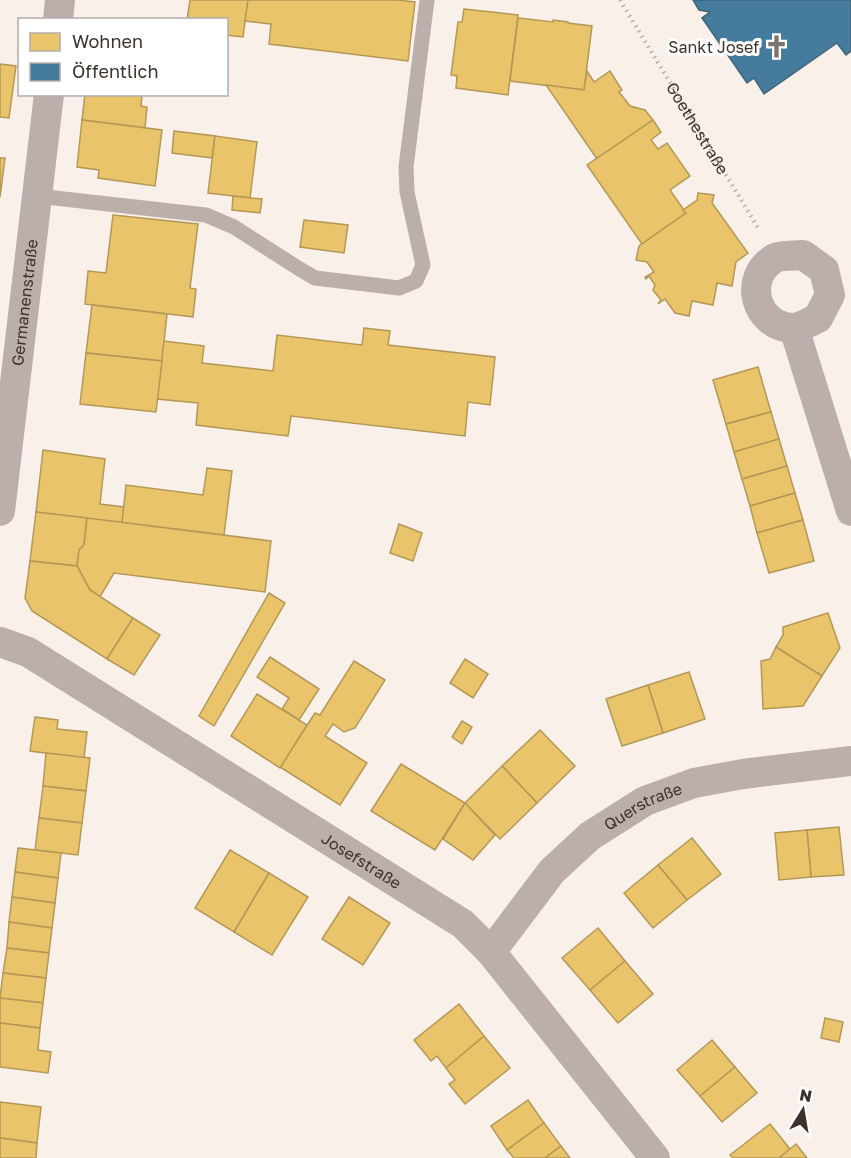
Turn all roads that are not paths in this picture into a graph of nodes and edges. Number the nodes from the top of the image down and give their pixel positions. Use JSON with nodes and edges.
{"nodes":[{"id":1,"x":60,"y":0,"type":"edge"},
{"id":2,"x":427,"y":0,"type":"edge"},
{"id":3,"x":58,"y":18,"type":"edge"},
{"id":4,"x":49,"y":96,"type":"edge"},
{"id":5,"x":37,"y":196,"type":"junction"},
{"id":6,"x":794,"y":328,"type":"junction"},
{"id":7,"x":0,"y":511,"type":"edge"},
{"id":8,"x":851,"y":511,"type":"edge"},
{"id":9,"x":0,"y":642,"type":"edge"},
{"id":10,"x":851,"y":761,"type":"edge"},
{"id":11,"x":490,"y":952,"type":"junction"},
{"id":12,"x":655,"y":1158,"type":"edge"}],
"edges":[{"from":1,"to":3,"type":"street"},
{"from":2,"to":5,"type":"lane"},
{"from":4,"to":5,"type":"street","name":"Germanenstraße"},
{"from":5,"to":7,"type":"street","name":"Germanenstraße"},
{"from":6,"to":6,"type":"street"},
{"from":6,"to":8,"type":"street"},
{"from":9,"to":11,"type":"street","name":"Josefstraße"},
{"from":10,"to":11,"type":"street","name":"Querstraße"},
{"from":11,"to":12,"type":"street","name":"Josefstraße"}]}
